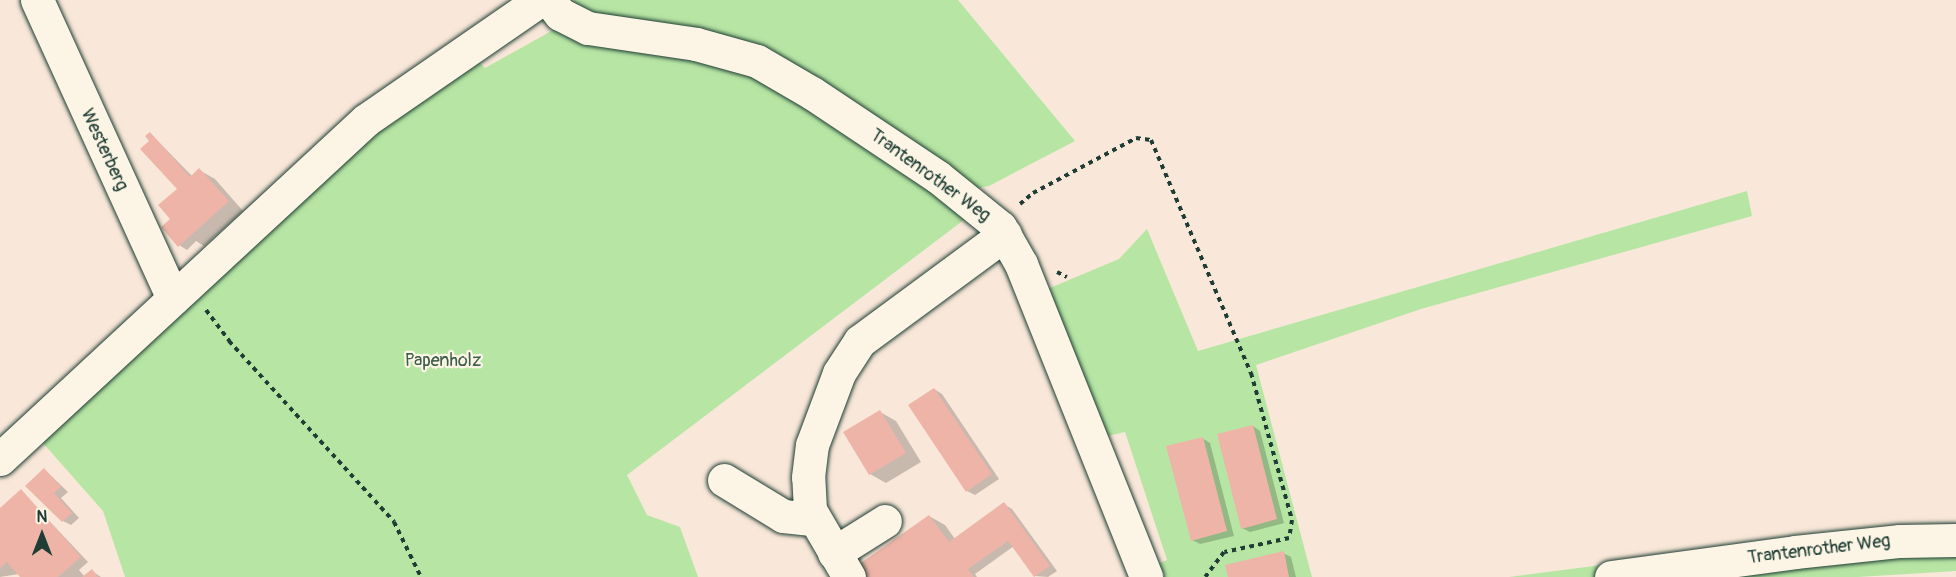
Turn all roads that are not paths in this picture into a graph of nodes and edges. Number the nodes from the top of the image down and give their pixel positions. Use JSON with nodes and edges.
{"nodes":[{"id":1,"x":37,"y":0,"type":"edge"},
{"id":2,"x":540,"y":0,"type":"edge"},
{"id":3,"x":549,"y":0,"type":"edge"},
{"id":4,"x":1005,"y":234,"type":"junction"},
{"id":5,"x":180,"y":292,"type":"junction"},
{"id":6,"x":0,"y":459,"type":"edge"},
{"id":7,"x":724,"y":480,"type":"dead end"},
{"id":8,"x":814,"y":519,"type":"junction"},
{"id":9,"x":885,"y":521,"type":"dead end"},
{"id":10,"x":1956,"y":540,"type":"edge"},
{"id":11,"x":842,"y":565,"type":"edge"},
{"id":12,"x":1146,"y":577,"type":"edge"},
{"id":13,"x":1611,"y":577,"type":"edge"}],
"edges":[{"from":1,"to":5,"type":"street","name":"Westerberg"},
{"from":2,"to":5,"type":"street"},
{"from":3,"to":4,"type":"street","name":"Trantenrother Weg"},
{"from":4,"to":8,"type":"street"},
{"from":4,"to":12,"type":"street","name":"Trantenrother Weg"},
{"from":5,"to":6,"type":"street"},
{"from":7,"to":8,"type":"street"},
{"from":8,"to":11,"type":"street"},
{"from":9,"to":11,"type":"street"},
{"from":10,"to":13,"type":"street","name":"Trantenrother Weg"}]}
